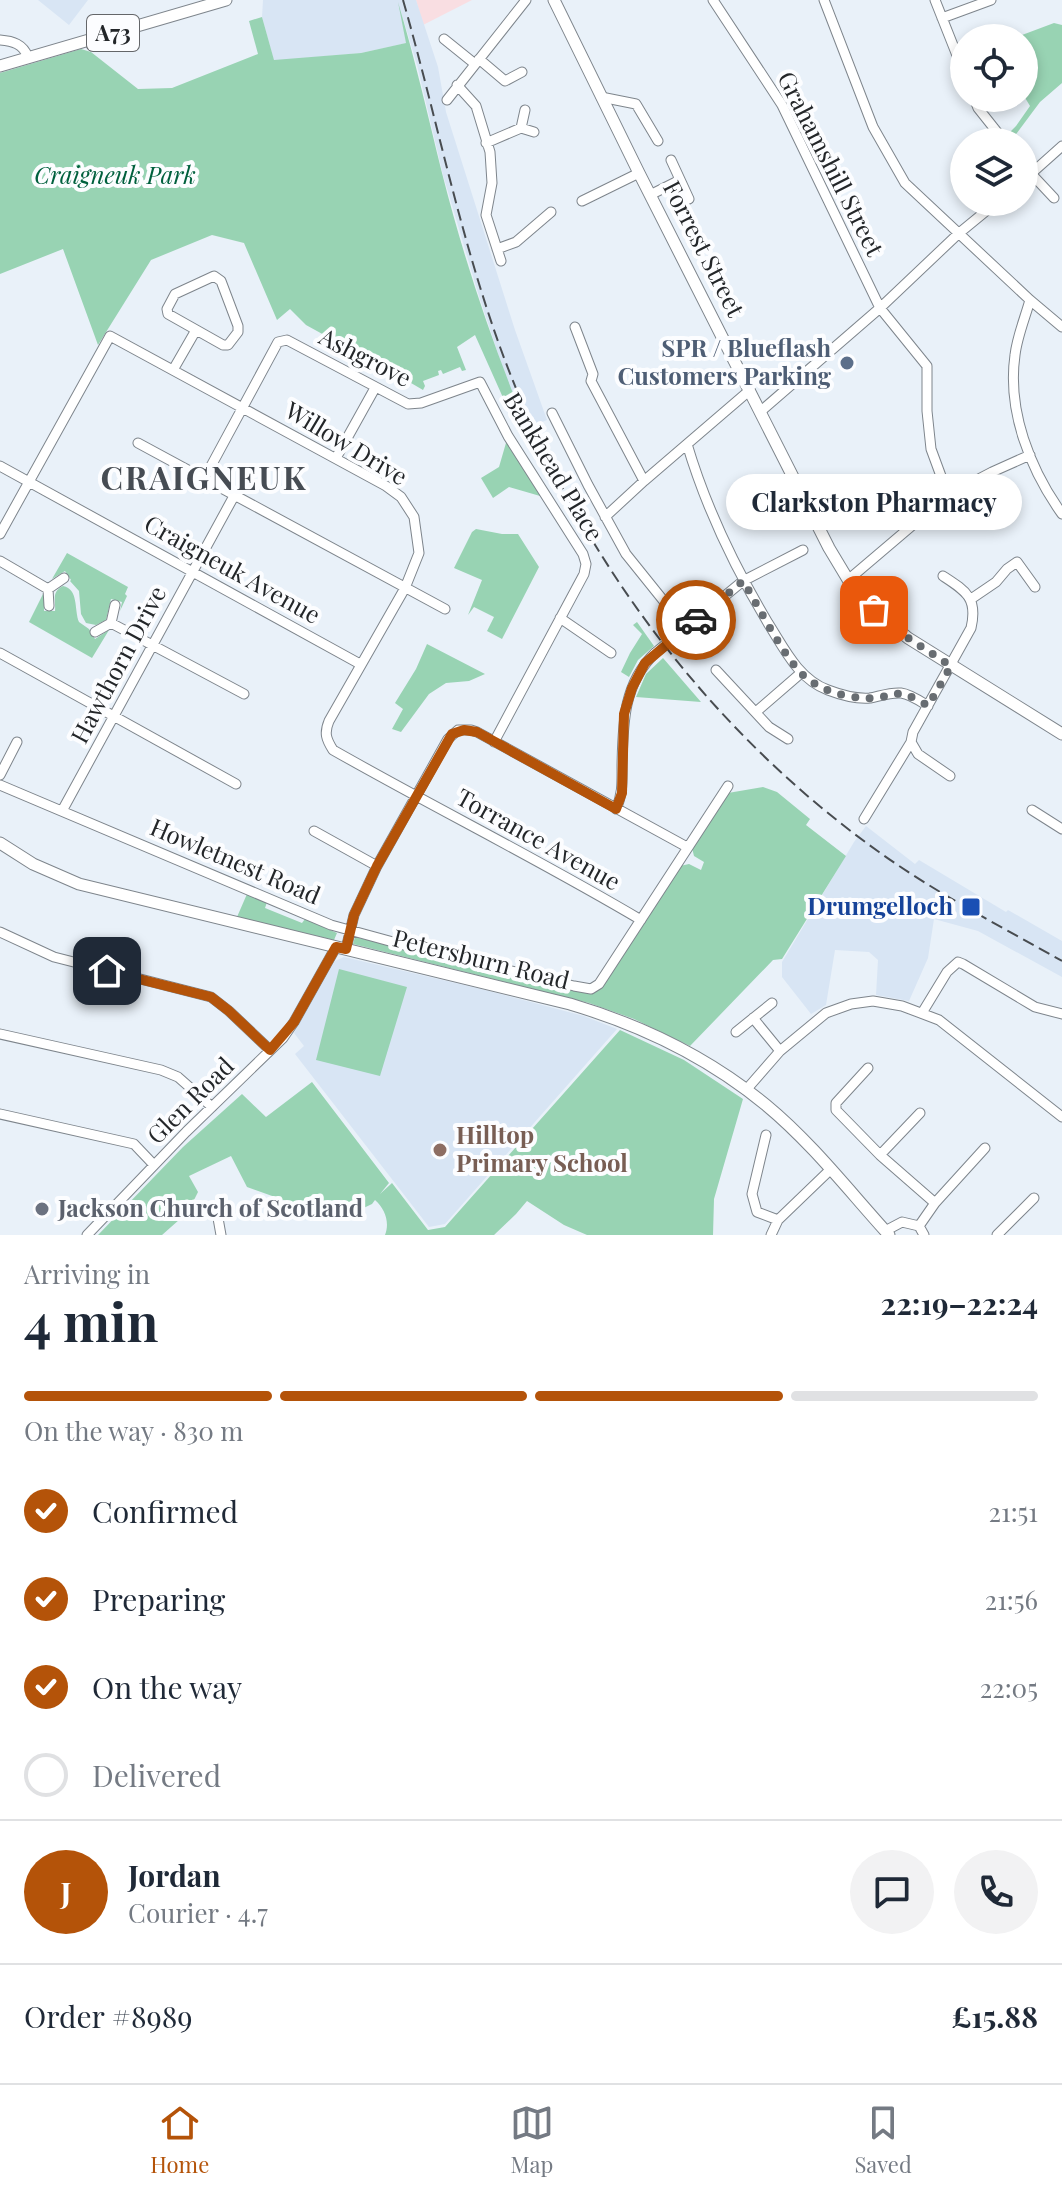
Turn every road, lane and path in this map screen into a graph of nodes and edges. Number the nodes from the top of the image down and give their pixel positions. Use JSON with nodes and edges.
{"nodes":[{"id":1,"x":226,"y":0,"type":"edge"},
{"id":2,"x":526,"y":0,"type":"edge"},
{"id":3,"x":554,"y":0,"type":"edge"},
{"id":4,"x":713,"y":0,"type":"edge"},
{"id":5,"x":824,"y":0,"type":"edge"},
{"id":6,"x":935,"y":0,"type":"edge"},
{"id":7,"x":991,"y":0,"type":"edge"},
{"id":8,"x":942,"y":18,"type":"junction"},
{"id":9,"x":950,"y":38,"type":"edge"},
{"id":10,"x":444,"y":39,"type":"dead end"},
{"id":11,"x":0,"y":40,"type":"edge"},
{"id":12,"x":28,"y":57,"type":"junction"},
{"id":13,"x":477,"y":61,"type":"junction"},
{"id":14,"x":0,"y":66,"type":"edge"},
{"id":15,"x":522,"y":72,"type":"dead end"},
{"id":16,"x":457,"y":85,"type":"junction"},
{"id":17,"x":601,"y":97,"type":"junction"},
{"id":18,"x":447,"y":100,"type":"dead end"},
{"id":19,"x":525,"y":110,"type":"dead end"},
{"id":20,"x":981,"y":112,"type":"edge"},
{"id":21,"x":521,"y":128,"type":"junction"},
{"id":22,"x":994,"y":128,"type":"edge"},
{"id":23,"x":534,"y":132,"type":"dead end"},
{"id":24,"x":658,"y":141,"type":"dead end"},
{"id":25,"x":486,"y":143,"type":"junction"},
{"id":26,"x":1062,"y":146,"type":"edge"},
{"id":27,"x":671,"y":160,"type":"dead end"},
{"id":28,"x":1038,"y":164,"type":"edge"},
{"id":29,"x":639,"y":173,"type":"junction"},
{"id":30,"x":680,"y":180,"type":"junction"},
{"id":31,"x":1038,"y":184,"type":"edge"},
{"id":32,"x":650,"y":195,"type":"junction"},
{"id":33,"x":1054,"y":198,"type":"dead end"},
{"id":34,"x":689,"y":199,"type":"dead end"},
{"id":35,"x":582,"y":201,"type":"dead end"},
{"id":36,"x":551,"y":212,"type":"dead end"},
{"id":37,"x":980,"y":216,"type":"edge"},
{"id":38,"x":958,"y":234,"type":"junction"},
{"id":39,"x":497,"y":249,"type":"junction"},
{"id":40,"x":501,"y":261,"type":"dead end"},
{"id":41,"x":1030,"y":300,"type":"junction"},
{"id":42,"x":880,"y":308,"type":"junction"},
{"id":43,"x":575,"y":327,"type":"dead end"},
{"id":44,"x":1062,"y":327,"type":"edge"},
{"id":45,"x":196,"y":330,"type":"junction"},
{"id":46,"x":173,"y":370,"type":"junction"},
{"id":47,"x":480,"y":382,"type":"joint"},
{"id":48,"x":375,"y":388,"type":"junction"},
{"id":49,"x":750,"y":390,"type":"junction"},
{"id":50,"x":242,"y":407,"type":"junction"},
{"id":51,"x":761,"y":411,"type":"junction"},
{"id":52,"x":552,"y":413,"type":"dead end"},
{"id":53,"x":138,"y":443,"type":"dead end"},
{"id":54,"x":687,"y":444,"type":"junction"},
{"id":55,"x":1030,"y":455,"type":"junction"},
{"id":56,"x":336,"y":458,"type":"junction"},
{"id":57,"x":0,"y":466,"type":"edge"},
{"id":58,"x":204,"y":479,"type":"junction"},
{"id":59,"x":644,"y":481,"type":"junction"},
{"id":60,"x":29,"y":482,"type":"junction"},
{"id":61,"x":948,"y":495,"type":"junction"},
{"id":62,"x":234,"y":496,"type":"junction"},
{"id":63,"x":1062,"y":514,"type":"edge"},
{"id":64,"x":605,"y":517,"type":"junction"},
{"id":65,"x":0,"y":534,"type":"edge"},
{"id":66,"x":803,"y":550,"type":"dead end"},
{"id":67,"x":0,"y":561,"type":"edge"},
{"id":68,"x":193,"y":571,"type":"junction"},
{"id":69,"x":943,"y":576,"type":"dead end"},
{"id":70,"x":64,"y":578,"type":"dead end"},
{"id":71,"x":848,"y":580,"type":"junction"},
{"id":72,"x":743,"y":581,"type":"junction"},
{"id":73,"x":1035,"y":587,"type":"dead end"},
{"id":74,"x":405,"y":588,"type":"junction"},
{"id":75,"x":48,"y":589,"type":"junction"},
{"id":76,"x":971,"y":599,"type":"junction"},
{"id":77,"x":115,"y":605,"type":"dead end"},
{"id":78,"x":49,"y":606,"type":"dead end"},
{"id":79,"x":445,"y":609,"type":"dead end"},
{"id":80,"x":671,"y":610,"type":"dead end"},
{"id":81,"x":560,"y":618,"type":"junction"},
{"id":82,"x":111,"y":623,"type":"junction"},
{"id":83,"x":95,"y":632,"type":"dead end"},
{"id":84,"x":153,"y":645,"type":"junction"},
{"id":85,"x":0,"y":653,"type":"edge"},
{"id":86,"x":611,"y":653,"type":"dead end"},
{"id":87,"x":360,"y":664,"type":"junction"},
{"id":88,"x":951,"y":666,"type":"junction"},
{"id":89,"x":716,"y":670,"type":"dead end"},
{"id":90,"x":801,"y":673,"type":"junction"},
{"id":91,"x":244,"y":694,"type":"dead end"},
{"id":92,"x":928,"y":706,"type":"junction"},
{"id":93,"x":756,"y":712,"type":"junction"},
{"id":94,"x":114,"y":717,"type":"junction"},
{"id":95,"x":1062,"y":734,"type":"edge"},
{"id":96,"x":788,"y":739,"type":"dead end"},
{"id":97,"x":17,"y":742,"type":"dead end"},
{"id":98,"x":494,"y":742,"type":"junction"},
{"id":99,"x":911,"y":742,"type":"junction"},
{"id":100,"x":0,"y":775,"type":"edge"},
{"id":101,"x":950,"y":776,"type":"dead end"},
{"id":102,"x":229,"y":784,"type":"dead end"},
{"id":103,"x":0,"y":785,"type":"edge"},
{"id":104,"x":728,"y":786,"type":"dead end"},
{"id":105,"x":415,"y":796,"type":"junction"},
{"id":106,"x":616,"y":809,"type":"junction"},
{"id":107,"x":1032,"y":810,"type":"dead end"},
{"id":108,"x":62,"y":811,"type":"junction"},
{"id":109,"x":864,"y":819,"type":"dead end"},
{"id":110,"x":1062,"y":829,"type":"edge"},
{"id":111,"x":314,"y":831,"type":"dead end"},
{"id":112,"x":0,"y":843,"type":"edge"},
{"id":113,"x":687,"y":847,"type":"junction"},
{"id":114,"x":377,"y":866,"type":"junction"},
{"id":115,"x":641,"y":920,"type":"junction"},
{"id":116,"x":349,"y":929,"type":"junction"},
{"id":117,"x":0,"y":932,"type":"edge"},
{"id":118,"x":341,"y":948,"type":"junction"},
{"id":119,"x":772,"y":1003,"type":"dead end"},
{"id":120,"x":922,"y":1013,"type":"junction"},
{"id":121,"x":1062,"y":1014,"type":"edge"},
{"id":122,"x":753,"y":1018,"type":"junction"},
{"id":123,"x":736,"y":1032,"type":"dead end"},
{"id":124,"x":0,"y":1034,"type":"edge"},
{"id":125,"x":270,"y":1050,"type":"junction"},
{"id":126,"x":780,"y":1051,"type":"junction"},
{"id":127,"x":868,"y":1068,"type":"dead end"},
{"id":128,"x":746,"y":1090,"type":"junction"},
{"id":129,"x":212,"y":1107,"type":"junction"},
{"id":130,"x":920,"y":1113,"type":"dead end"},
{"id":131,"x":0,"y":1114,"type":"edge"},
{"id":132,"x":1062,"y":1117,"type":"edge"},
{"id":133,"x":766,"y":1135,"type":"dead end"},
{"id":134,"x":985,"y":1148,"type":"dead end"},
{"id":135,"x":880,"y":1155,"type":"junction"},
{"id":136,"x":154,"y":1165,"type":"junction"},
{"id":137,"x":831,"y":1169,"type":"junction"},
{"id":138,"x":1034,"y":1198,"type":"dead end"},
{"id":139,"x":935,"y":1203,"type":"junction"},
{"id":140,"x":216,"y":1207,"type":"dead end"},
{"id":141,"x":778,"y":1220,"type":"junction"},
{"id":142,"x":922,"y":1230,"type":"edge"},
{"id":143,"x":887,"y":1233,"type":"edge"},
{"id":144,"x":87,"y":1235,"type":"edge"},
{"id":145,"x":221,"y":1235,"type":"edge"},
{"id":146,"x":771,"y":1235,"type":"edge"},
{"id":147,"x":997,"y":1235,"type":"edge"}],
"edges":[{"from":1,"to":12,"type":"main road","number":"A73"},
{"from":2,"to":13,"type":"street"},
{"from":3,"to":17,"type":"main road","name":"Forrest Street"},
{"from":4,"to":42,"type":"street","name":"Grahamshill Street"},
{"from":5,"to":38,"type":"street"},
{"from":6,"to":8,"type":"street"},
{"from":7,"to":8,"type":"street"},
{"from":8,"to":9,"type":"street"},
{"from":10,"to":13,"type":"street"},
{"from":11,"to":12,"type":"street"},
{"from":12,"to":14,"type":"main road","number":"A73"},
{"from":13,"to":15,"type":"street"},
{"from":13,"to":16,"type":"street"},
{"from":16,"to":18,"type":"street"},
{"from":16,"to":25,"type":"street"},
{"from":17,"to":24,"type":"street"},
{"from":17,"to":29,"type":"main road","name":"Forrest Street"},
{"from":19,"to":21,"type":"street"},
{"from":20,"to":22,"type":"street"},
{"from":21,"to":23,"type":"street"},
{"from":21,"to":25,"type":"street"},
{"from":25,"to":39,"type":"street"},
{"from":26,"to":28,"type":"street"},
{"from":27,"to":30,"type":"street"},
{"from":29,"to":32,"type":"main road","name":"Forrest Street"},
{"from":29,"to":35,"type":"street"},
{"from":30,"to":32,"type":"street"},
{"from":30,"to":34,"type":"street"},
{"from":31,"to":33,"type":"street"},
{"from":32,"to":49,"type":"main road","name":"Forrest Street"},
{"from":36,"to":39,"type":"street"},
{"from":37,"to":38,"type":"street"},
{"from":38,"to":41,"type":"street"},
{"from":38,"to":42,"type":"street"},
{"from":39,"to":40,"type":"street"},
{"from":41,"to":44,"type":"street"},
{"from":41,"to":55,"type":"street"},
{"from":42,"to":51,"type":"street"},
{"from":42,"to":61,"type":"street","name":"Grahamshill Street"},
{"from":43,"to":59,"type":"street"},
{"from":45,"to":45,"type":"street"},
{"from":45,"to":46,"type":"street"},
{"from":46,"to":50,"type":"street","name":"Willow Drive"},
{"from":46,"to":60,"type":"street","name":"Willow Drive"},
{"from":47,"to":48,"type":"street","name":"Ashgrove"},
{"from":47,"to":81,"type":"street","name":"Bankhead Place"},
{"from":48,"to":50,"type":"street","name":"Ashgrove"},
{"from":48,"to":56,"type":"street"},
{"from":49,"to":51,"type":"main road","name":"Forrest Street"},
{"from":49,"to":54,"type":"street"},
{"from":50,"to":56,"type":"street","name":"Willow Drive"},
{"from":50,"to":58,"type":"street"},
{"from":51,"to":71,"type":"main road","name":"Forrest Street"},
{"from":52,"to":64,"type":"street"},
{"from":53,"to":58,"type":"street"},
{"from":54,"to":59,"type":"street"},
{"from":54,"to":72,"type":"street"},
{"from":55,"to":61,"type":"street"},
{"from":55,"to":63,"type":"street"},
{"from":56,"to":74,"type":"street","name":"Willow Drive"},
{"from":57,"to":60,"type":"street","name":"Craigneuk Avenue"},
{"from":58,"to":62,"type":"street"},
{"from":59,"to":64,"type":"street"},
{"from":60,"to":65,"type":"street"},
{"from":60,"to":68,"type":"street","name":"Craigneuk Avenue"},
{"from":61,"to":71,"type":"street"},
{"from":62,"to":68,"type":"street","name":"Hawthorn Drive"},
{"from":62,"to":74,"type":"street"},
{"from":64,"to":80,"type":"street"},
{"from":66,"to":72,"type":"street"},
{"from":67,"to":75,"type":"street"},
{"from":68,"to":84,"type":"street","name":"Hawthorn Drive"},
{"from":68,"to":87,"type":"street","name":"Craigneuk Avenue"},
{"from":69,"to":76,"type":"street"},
{"from":70,"to":75,"type":"street"},
{"from":71,"to":88,"type":"main road","name":"Forrest Street"},
{"from":72,"to":90,"type":"street"},
{"from":72,"to":106,"type":"street","bridge":true},
{"from":73,"to":76,"type":"street"},
{"from":74,"to":79,"type":"street"},
{"from":74,"to":87,"type":"street","name":"Willow Drive"},
{"from":75,"to":78,"type":"street"},
{"from":76,"to":88,"type":"street"},
{"from":77,"to":82,"type":"street"},
{"from":81,"to":86,"type":"street"},
{"from":81,"to":98,"type":"street","name":"Bankhead Place"},
{"from":82,"to":83,"type":"street"},
{"from":82,"to":84,"type":"street"},
{"from":84,"to":91,"type":"street"},
{"from":84,"to":94,"type":"street","name":"Hawthorn Drive"},
{"from":85,"to":94,"type":"street"},
{"from":87,"to":105,"type":"street","name":"Willow Drive"},
{"from":88,"to":92,"type":"street"},
{"from":88,"to":95,"type":"main road","name":"Forrest Street"},
{"from":89,"to":93,"type":"street"},
{"from":90,"to":92,"type":"street"},
{"from":90,"to":93,"type":"street"},
{"from":92,"to":99,"type":"street"},
{"from":93,"to":96,"type":"street"},
{"from":94,"to":102,"type":"street"},
{"from":94,"to":108,"type":"street","name":"Hawthorn Drive"},
{"from":97,"to":100,"type":"street"},
{"from":98,"to":105,"type":"street"},
{"from":98,"to":106,"type":"street"},
{"from":99,"to":101,"type":"street"},
{"from":99,"to":109,"type":"street"},
{"from":103,"to":108,"type":"street","name":"Howletnest Road"},
{"from":104,"to":113,"type":"street"},
{"from":105,"to":114,"type":"street"},
{"from":105,"to":115,"type":"street","name":"Torrance Avenue"},
{"from":106,"to":113,"type":"street"},
{"from":107,"to":110,"type":"street"},
{"from":108,"to":116,"type":"street","name":"Howletnest Road"},
{"from":111,"to":114,"type":"street"},
{"from":112,"to":118,"type":"main road","name":"Petersburn Road"},
{"from":113,"to":115,"type":"street"},
{"from":114,"to":116,"type":"street"},
{"from":115,"to":116,"type":"street","name":"Howletnest Road"},
{"from":116,"to":118,"type":"street"},
{"from":117,"to":125,"type":"street"},
{"from":118,"to":125,"type":"street","name":"Glen Road"},
{"from":118,"to":128,"type":"main road","name":"Petersburn Road"},
{"from":119,"to":122,"type":"street"},
{"from":120,"to":121,"type":"street"},
{"from":120,"to":126,"type":"street"},
{"from":120,"to":132,"type":"street"},
{"from":122,"to":123,"type":"street"},
{"from":122,"to":126,"type":"street"},
{"from":124,"to":129,"type":"street"},
{"from":125,"to":129,"type":"street","name":"Glen Road"},
{"from":126,"to":128,"type":"street"},
{"from":127,"to":135,"type":"street"},
{"from":128,"to":137,"type":"main road","name":"Petersburn Road"},
{"from":129,"to":136,"type":"street","name":"Glen Road"},
{"from":130,"to":135,"type":"street"},
{"from":131,"to":136,"type":"street"},
{"from":133,"to":141,"type":"street"},
{"from":134,"to":139,"type":"street"},
{"from":135,"to":139,"type":"street"},
{"from":136,"to":144,"type":"street","name":"Glen Road"},
{"from":137,"to":141,"type":"street"},
{"from":137,"to":143,"type":"main road","name":"Petersburn Road"},
{"from":138,"to":147,"type":"street"},
{"from":139,"to":142,"type":"street"},
{"from":140,"to":145,"type":"street"},
{"from":141,"to":146,"type":"street"},
{"from":142,"to":143,"type":"street"}]}
